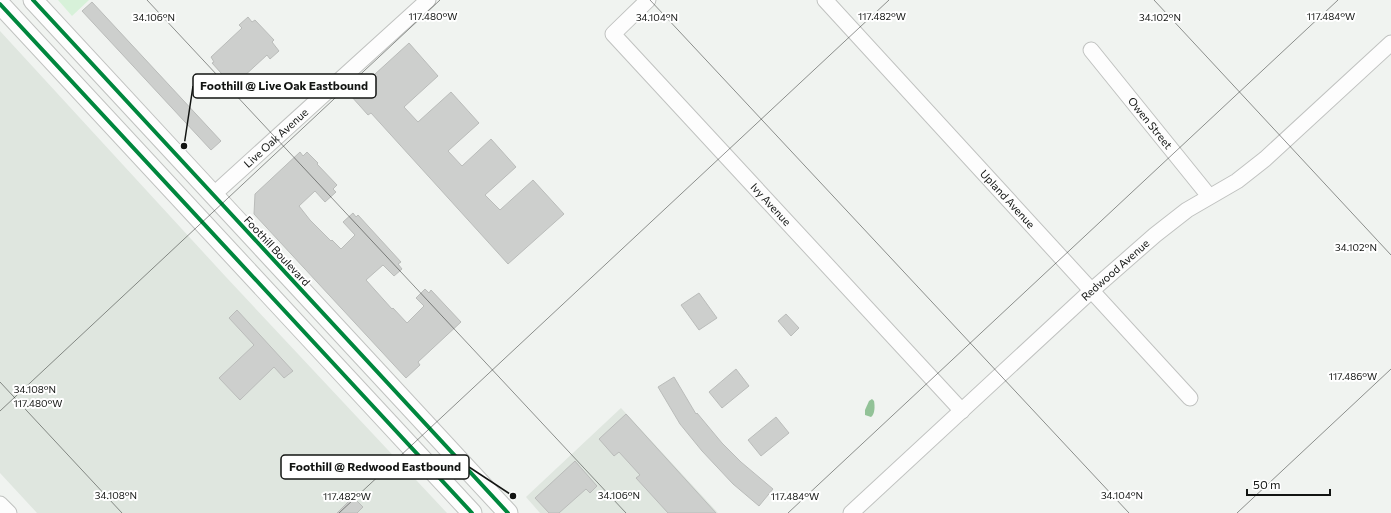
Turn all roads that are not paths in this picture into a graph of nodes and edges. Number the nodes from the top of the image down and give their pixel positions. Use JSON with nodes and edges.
{"nodes":[{"id":1,"x":33,"y":0,"type":"edge"},
{"id":2,"x":428,"y":0,"type":"edge"},
{"id":3,"x":648,"y":0,"type":"edge"},
{"id":4,"x":825,"y":0,"type":"edge"},
{"id":5,"x":0,"y":4,"type":"edge"},
{"id":6,"x":1391,"y":44,"type":"edge"},
{"id":7,"x":1091,"y":50,"type":"dead end"},
{"id":8,"x":213,"y":194,"type":"junction"},
{"id":9,"x":1209,"y":196,"type":"junction"},
{"id":10,"x":1091,"y":291,"type":"junction"},
{"id":11,"x":1190,"y":398,"type":"dead end"},
{"id":12,"x":962,"y":411,"type":"junction"},
{"id":13,"x":0,"y":504,"type":"edge"},
{"id":14,"x":9,"y":513,"type":"edge"},
{"id":15,"x":472,"y":513,"type":"edge"},
{"id":16,"x":508,"y":513,"type":"edge"},
{"id":17,"x":851,"y":513,"type":"edge"}],
"edges":[{"from":1,"to":8,"type":"main road","name":"Foothill Boulevard"},
{"from":2,"to":8,"type":"street","name":"Live Oak Avenue"},
{"from":3,"to":12,"type":"street","name":"Ivy Avenue"},
{"from":4,"to":10,"type":"street","name":"Upland Avenue"},
{"from":5,"to":15,"type":"main road"},
{"from":6,"to":9,"type":"street","name":"Redwood Avenue"},
{"from":7,"to":9,"type":"street","name":"Owen Street"},
{"from":8,"to":16,"type":"main road","name":"Foothill Boulevard"},
{"from":9,"to":10,"type":"street","name":"Redwood Avenue"},
{"from":10,"to":11,"type":"street","name":"Upland Avenue"},
{"from":10,"to":12,"type":"street","name":"Redwood Avenue"},
{"from":12,"to":17,"type":"street","name":"Redwood Avenue"},
{"from":13,"to":14,"type":"street"}]}
